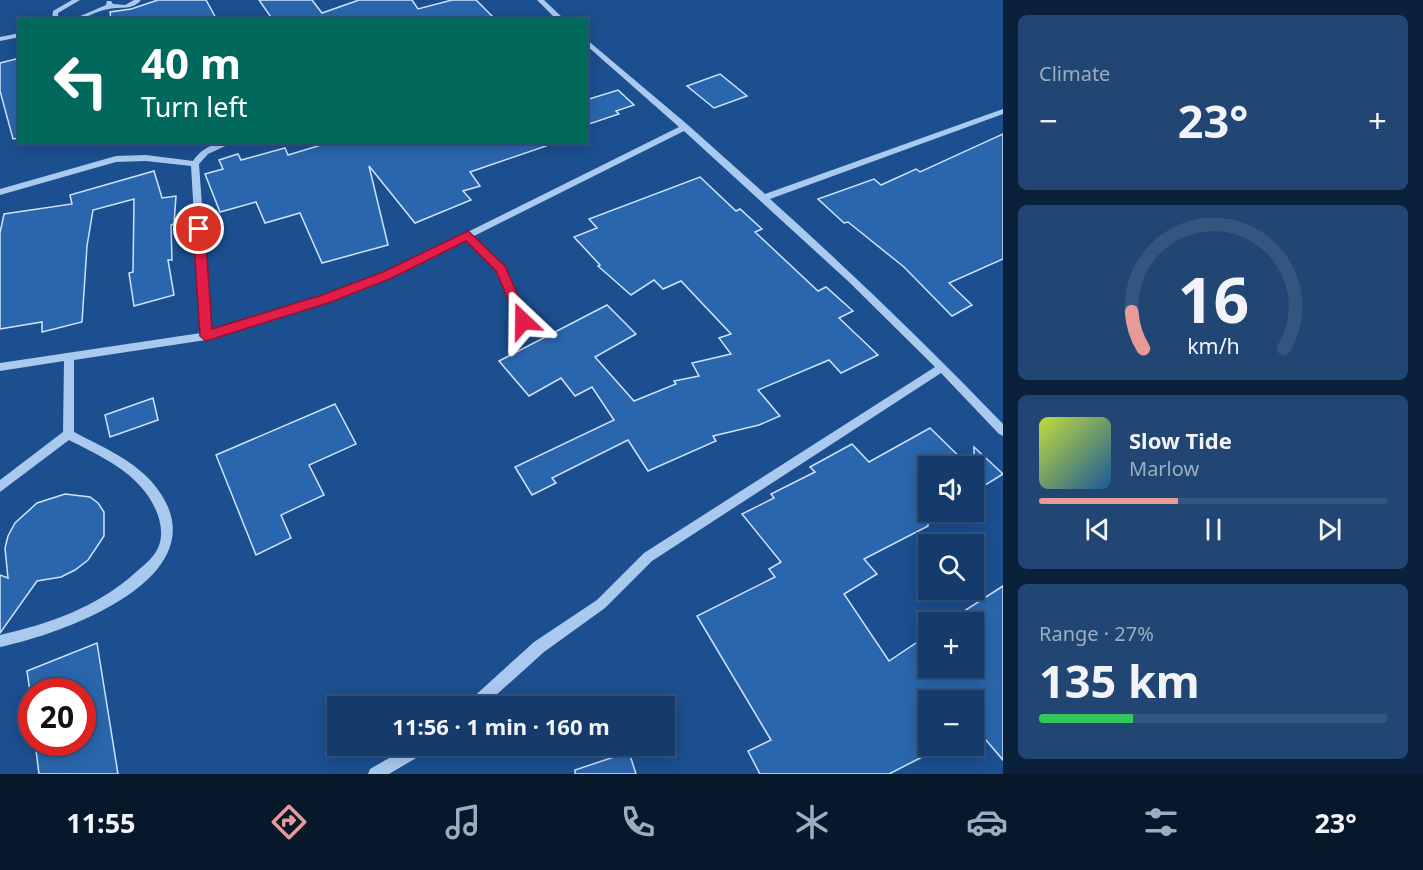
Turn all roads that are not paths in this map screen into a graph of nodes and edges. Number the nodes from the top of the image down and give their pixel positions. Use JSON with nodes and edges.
{"nodes":[{"id":1,"x":77,"y":0,"type":"edge"},
{"id":2,"x":138,"y":0,"type":"edge"},
{"id":3,"x":540,"y":0,"type":"edge"},
{"id":4,"x":110,"y":3,"type":"edge"},
{"id":5,"x":55,"y":18,"type":"edge"},
{"id":6,"x":78,"y":18,"type":"edge"},
{"id":7,"x":560,"y":18,"type":"edge"},
{"id":8,"x":18,"y":34,"type":"edge"},
{"id":9,"x":0,"y":39,"type":"edge"},
{"id":10,"x":591,"y":49,"type":"edge"},
{"id":11,"x":1003,"y":111,"type":"edge"},
{"id":12,"x":685,"y":126,"type":"junction"},
{"id":13,"x":224,"y":144,"type":"edge"},
{"id":14,"x":195,"y":164,"type":"junction"},
{"id":15,"x":0,"y":192,"type":"edge"},
{"id":16,"x":764,"y":198,"type":"junction"},
{"id":17,"x":468,"y":235,"type":"junction"},
{"id":18,"x":523,"y":321,"type":"dead end"},
{"id":19,"x":206,"y":336,"type":"junction"},
{"id":20,"x":69,"y":357,"type":"junction"},
{"id":21,"x":0,"y":367,"type":"edge"},
{"id":22,"x":942,"y":367,"type":"junction"},
{"id":23,"x":1003,"y":431,"type":"edge"},
{"id":24,"x":68,"y":434,"type":"junction"},
{"id":25,"x":0,"y":488,"type":"edge"},
{"id":26,"x":0,"y":641,"type":"edge"},
{"id":27,"x":485,"y":696,"type":"edge"},
{"id":28,"x":406,"y":756,"type":"edge"},
{"id":29,"x":375,"y":774,"type":"edge"}],
"edges":[{"from":1,"to":5,"type":"street"},
{"from":2,"to":4,"type":"street"},
{"from":3,"to":7,"type":"street"},
{"from":4,"to":6,"type":"street"},
{"from":8,"to":9,"type":"street"},
{"from":10,"to":12,"type":"street"},
{"from":11,"to":16,"type":"street"},
{"from":12,"to":16,"type":"street"},
{"from":12,"to":17,"type":"street"},
{"from":13,"to":14,"type":"street"},
{"from":14,"to":15,"type":"street"},
{"from":14,"to":19,"type":"street"},
{"from":16,"to":22,"type":"street"},
{"from":17,"to":18,"type":"street"},
{"from":17,"to":19,"type":"street"},
{"from":19,"to":20,"type":"street"},
{"from":20,"to":21,"type":"street"},
{"from":20,"to":24,"type":"street"},
{"from":22,"to":23,"type":"street"},
{"from":22,"to":27,"type":"street"},
{"from":24,"to":25,"type":"street"},
{"from":24,"to":26,"type":"street"},
{"from":28,"to":29,"type":"street"}]}
